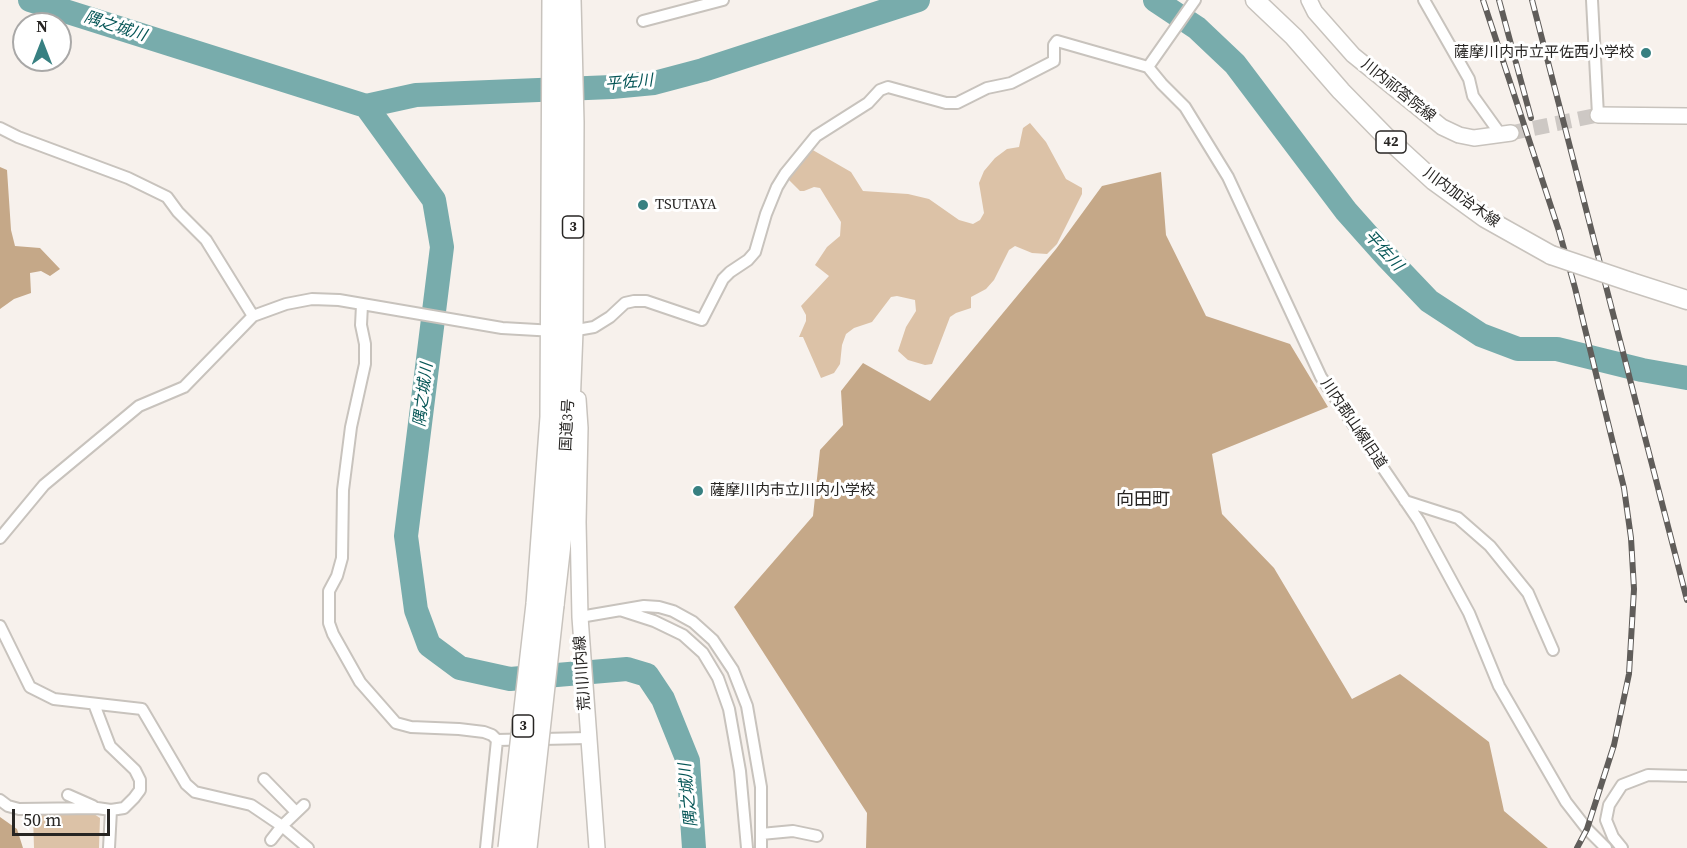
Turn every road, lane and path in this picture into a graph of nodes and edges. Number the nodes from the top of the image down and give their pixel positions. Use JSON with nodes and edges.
{"nodes":[{"id":1,"x":553,"y":0,"type":"edge"},
{"id":2,"x":570,"y":0,"type":"edge"},
{"id":3,"x":723,"y":0,"type":"edge"},
{"id":4,"x":1195,"y":0,"type":"edge"},
{"id":5,"x":1255,"y":0,"type":"edge"},
{"id":6,"x":1309,"y":0,"type":"edge"},
{"id":7,"x":1424,"y":0,"type":"edge"},
{"id":8,"x":1592,"y":0,"type":"edge"},
{"id":9,"x":643,"y":21,"type":"dead end"},
{"id":10,"x":1148,"y":67,"type":"junction"},
{"id":11,"x":1598,"y":115,"type":"joint"},
{"id":12,"x":1687,"y":116,"type":"edge"},
{"id":13,"x":0,"y":128,"type":"edge"},
{"id":14,"x":1506,"y":134,"type":"joint"},
{"id":15,"x":1687,"y":300,"type":"edge"},
{"id":16,"x":364,"y":305,"type":"junction"},
{"id":17,"x":253,"y":316,"type":"junction"},
{"id":18,"x":562,"y":331,"type":"junction"},
{"id":19,"x":1405,"y":501,"type":"junction"},
{"id":20,"x":544,"y":513,"type":"junction"},
{"id":21,"x":562,"y":526,"type":"junction"},
{"id":22,"x":0,"y":538,"type":"edge"},
{"id":23,"x":579,"y":550,"type":"junction"},
{"id":24,"x":545,"y":604,"type":"junction"},
{"id":25,"x":617,"y":609,"type":"junction"},
{"id":26,"x":580,"y":623,"type":"junction"},
{"id":27,"x":0,"y":626,"type":"edge"},
{"id":28,"x":1553,"y":650,"type":"dead end"},
{"id":29,"x":94,"y":704,"type":"junction"},
{"id":30,"x":587,"y":733,"type":"junction"},
{"id":31,"x":497,"y":740,"type":"junction"},
{"id":32,"x":1687,"y":776,"type":"edge"},
{"id":33,"x":264,"y":779,"type":"dead end"},
{"id":34,"x":68,"y":795,"type":"dead end"},
{"id":35,"x":0,"y":800,"type":"edge"},
{"id":36,"x":97,"y":808,"type":"junction"},
{"id":37,"x":111,"y":810,"type":"junction"},
{"id":38,"x":282,"y":826,"type":"junction"},
{"id":39,"x":761,"y":834,"type":"junction"},
{"id":40,"x":817,"y":836,"type":"dead end"},
{"id":41,"x":271,"y":840,"type":"dead end"},
{"id":42,"x":1605,"y":847,"type":"edge"},
{"id":43,"x":110,"y":848,"type":"edge"},
{"id":44,"x":308,"y":848,"type":"edge"},
{"id":45,"x":486,"y":848,"type":"edge"},
{"id":46,"x":509,"y":848,"type":"edge"},
{"id":47,"x":526,"y":848,"type":"edge"},
{"id":48,"x":597,"y":848,"type":"edge"},
{"id":49,"x":747,"y":848,"type":"edge"},
{"id":50,"x":762,"y":848,"type":"edge"},
{"id":51,"x":1622,"y":848,"type":"edge"}],
"edges":[{"from":1,"to":18,"type":"highway","name":"国道3号","number":"3"},
{"from":2,"to":18,"type":"highway","name":"国道3号","number":"3"},
{"from":3,"to":9,"type":"street"},
{"from":4,"to":10,"type":"street"},
{"from":5,"to":15,"type":"main road","name":"川内加治木線","number":"42","bridge":true},
{"from":6,"to":14,"type":"main road","name":"川内祁答院線"},
{"from":7,"to":14,"type":"street"},
{"from":8,"to":11,"type":"street"},
{"from":10,"to":18,"type":"street"},
{"from":10,"to":19,"type":"street","name":"川内郡山線旧道"},
{"from":11,"to":12,"type":"main road"},
{"from":13,"to":17,"type":"street"},
{"from":16,"to":17,"type":"street"},
{"from":16,"to":18,"type":"street"},
{"from":16,"to":31,"type":"street"},
{"from":17,"to":22,"type":"street"},
{"from":18,"to":20,"type":"highway","name":"国道3号","number":"3"},
{"from":18,"to":21,"type":"highway","name":"国道3号","number":"3"},
{"from":18,"to":23,"type":"main road","name":"荒川川内線"},
{"from":19,"to":28,"type":"street"},
{"from":19,"to":42,"type":"street","name":"川内郡山線旧道"},
{"from":20,"to":21,"type":"main road"},
{"from":20,"to":24,"type":"highway","name":"国道3号","number":"3"},
{"from":21,"to":23,"type":"main road"},
{"from":21,"to":24,"type":"highway","name":"国道3号","number":"3"},
{"from":23,"to":26,"type":"main road","name":"荒川川内線"},
{"from":24,"to":46,"type":"highway","name":"国道3号","number":"3","bridge":true},
{"from":24,"to":47,"type":"highway","name":"国道3号","number":"3","bridge":true},
{"from":25,"to":26,"type":"street"},
{"from":25,"to":39,"type":"street"},
{"from":25,"to":49,"type":"street"},
{"from":26,"to":30,"type":"main road","name":"荒川川内線"},
{"from":27,"to":29,"type":"street"},
{"from":29,"to":37,"type":"street"},
{"from":29,"to":38,"type":"street"},
{"from":30,"to":31,"type":"street"},
{"from":30,"to":48,"type":"main road","name":"荒川川内線"},
{"from":31,"to":45,"type":"street"},
{"from":32,"to":51,"type":"street"},
{"from":33,"to":38,"type":"street"},
{"from":34,"to":36,"type":"street"},
{"from":35,"to":36,"type":"street"},
{"from":36,"to":37,"type":"street"},
{"from":37,"to":43,"type":"street"},
{"from":38,"to":41,"type":"street"},
{"from":38,"to":44,"type":"street"},
{"from":39,"to":40,"type":"street"},
{"from":39,"to":50,"type":"street"}]}
